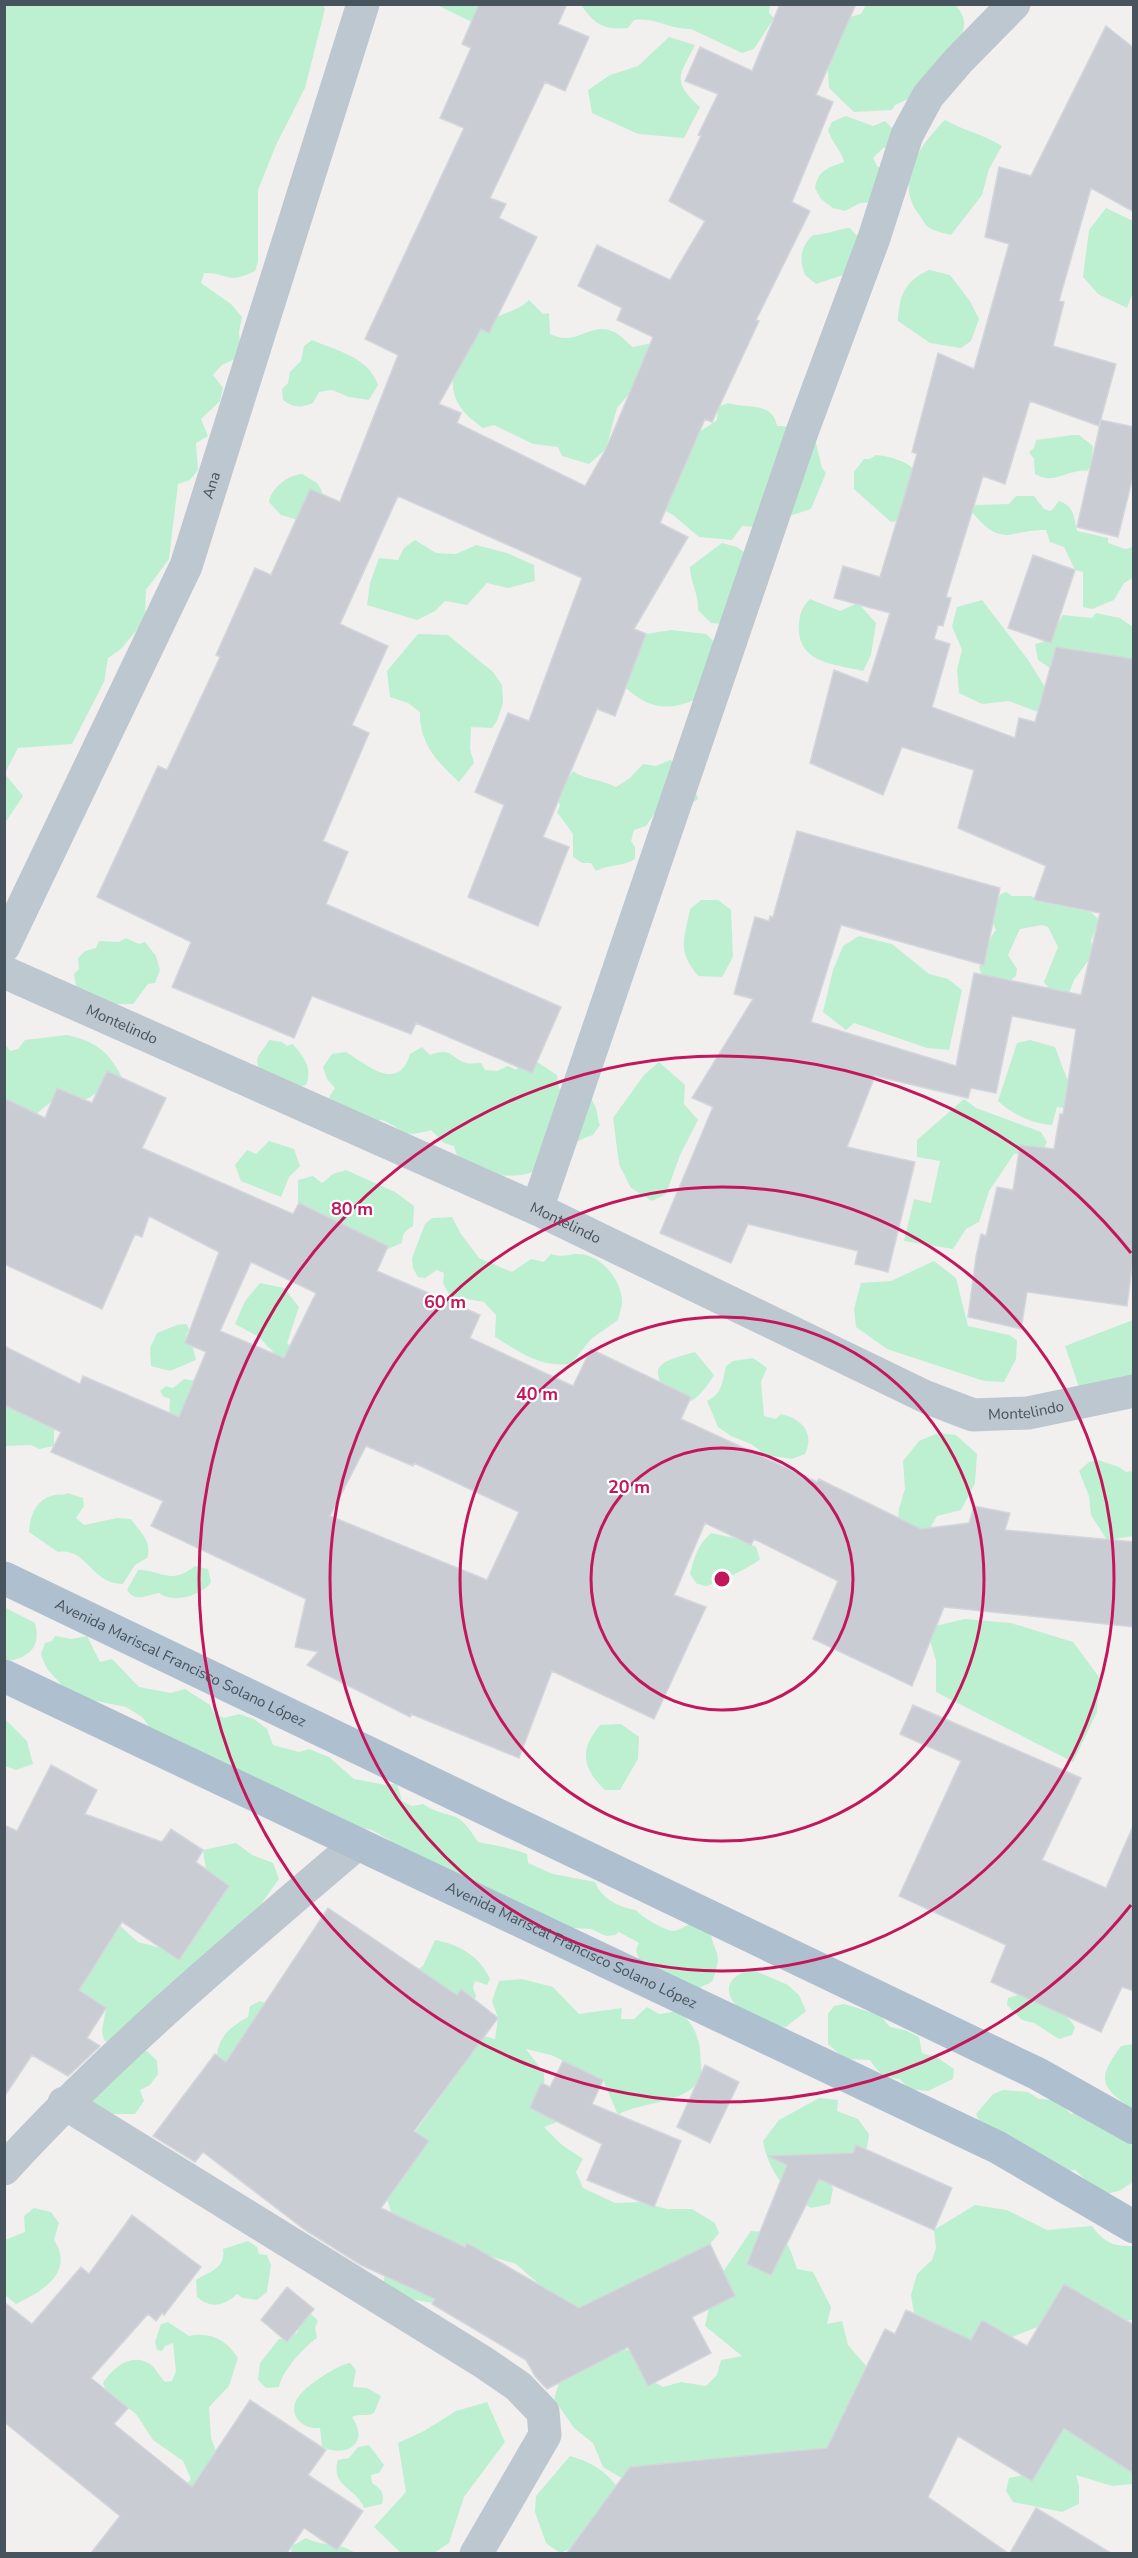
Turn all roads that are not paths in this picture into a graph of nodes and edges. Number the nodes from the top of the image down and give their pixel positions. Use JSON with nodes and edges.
{"nodes":[{"id":1,"x":363,"y":4,"type":"edge"},
{"id":2,"x":1014,"y":4,"type":"edge"},
{"id":3,"x":4,"y":946,"type":"edge"},
{"id":4,"x":4,"y":972,"type":"edge"},
{"id":5,"x":537,"y":1209,"type":"junction"},
{"id":6,"x":1134,"y":1391,"type":"edge"},
{"id":7,"x":4,"y":1578,"type":"edge"},
{"id":8,"x":4,"y":1676,"type":"edge"},
{"id":9,"x":357,"y":1844,"type":"junction"},
{"id":10,"x":64,"y":2103,"type":"junction"},
{"id":11,"x":1134,"y":2128,"type":"edge"},
{"id":12,"x":4,"y":2169,"type":"edge"},
{"id":13,"x":1131,"y":2219,"type":"edge"},
{"id":14,"x":476,"y":2553,"type":"edge"}],
"edges":[{"from":1,"to":3,"type":"street","name":"Ana"},
{"from":2,"to":5,"type":"street"},
{"from":4,"to":5,"type":"street","name":"Montelindo"},
{"from":5,"to":6,"type":"street","name":"Montelindo"},
{"from":7,"to":11,"type":"main road","name":"Avenida Mariscal Francisco Solano López"},
{"from":8,"to":9,"type":"main road","name":"Avenida Mariscal Francisco Solano López"},
{"from":9,"to":10,"type":"street"},
{"from":9,"to":13,"type":"main road","name":"Avenida Mariscal Francisco Solano López"},
{"from":10,"to":12,"type":"street"},
{"from":10,"to":14,"type":"street"}]}
